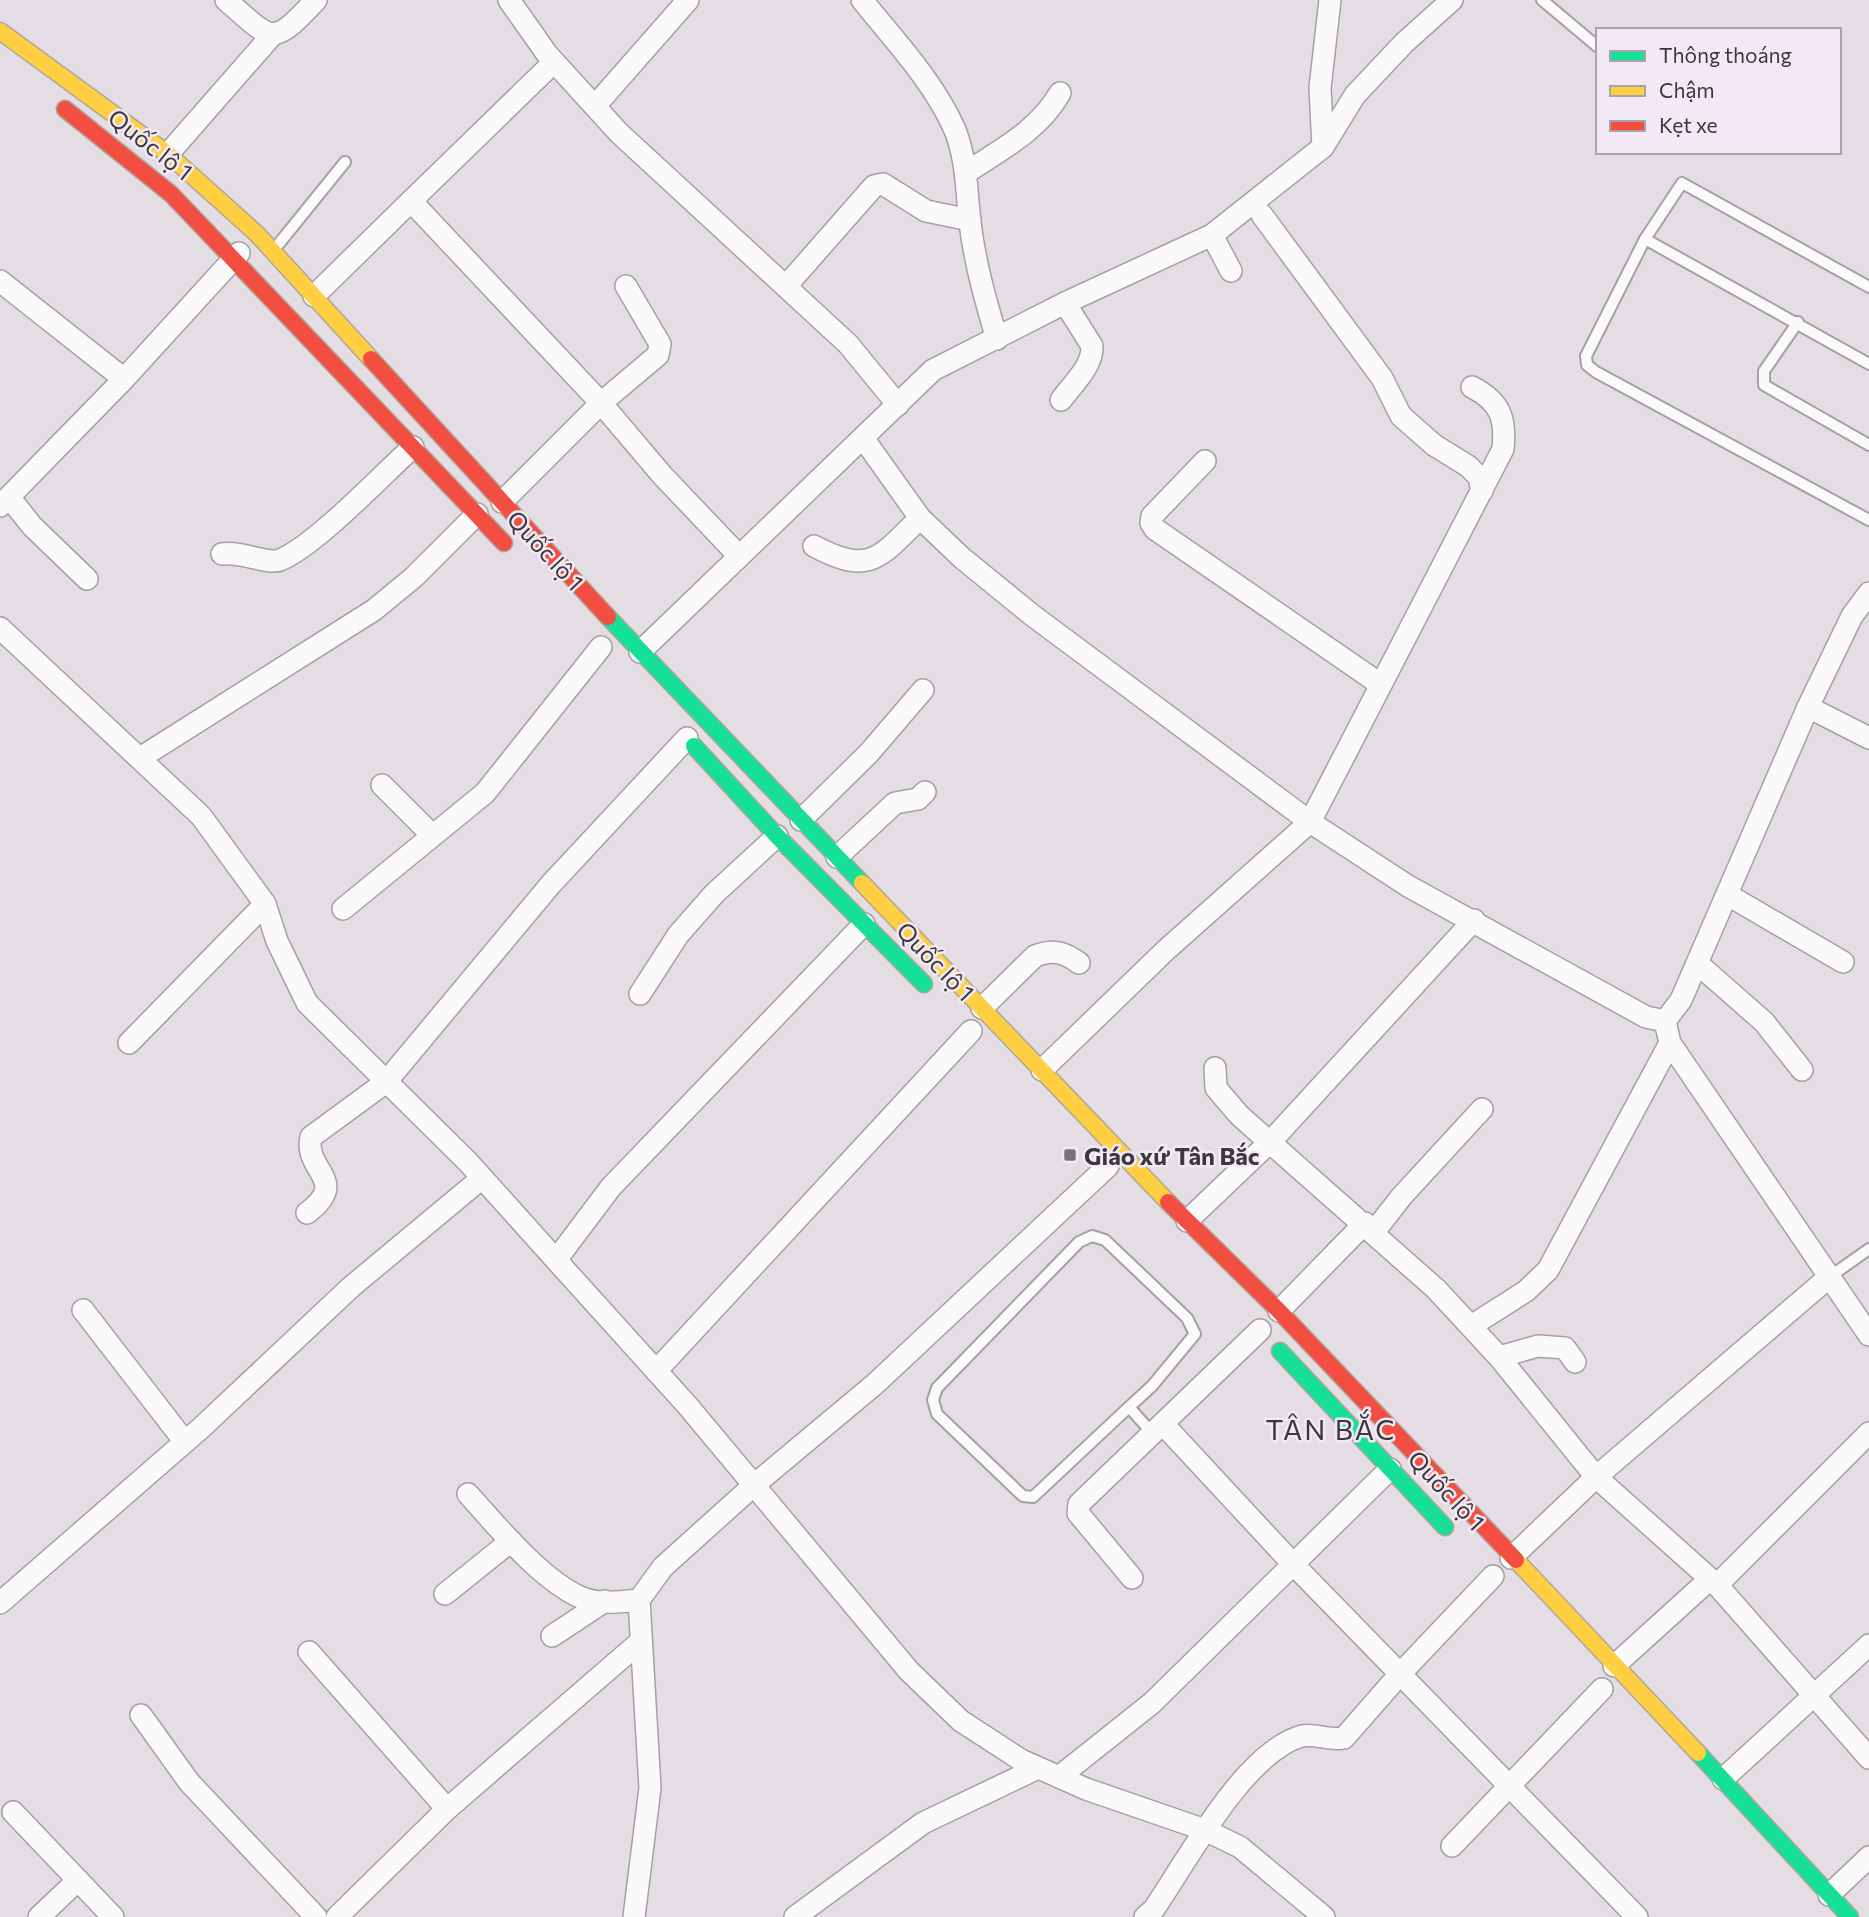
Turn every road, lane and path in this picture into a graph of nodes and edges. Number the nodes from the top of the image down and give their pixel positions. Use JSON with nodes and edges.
{"nodes":[{"id":1,"x":226,"y":0,"type":"edge"},
{"id":2,"x":316,"y":0,"type":"edge"},
{"id":3,"x":509,"y":0,"type":"edge"},
{"id":4,"x":688,"y":0,"type":"edge"},
{"id":5,"x":862,"y":0,"type":"edge"},
{"id":6,"x":1330,"y":0,"type":"edge"},
{"id":7,"x":1452,"y":0,"type":"edge"},
{"id":8,"x":1542,"y":0,"type":"edge"},
{"id":9,"x":0,"y":32,"type":"edge"},
{"id":10,"x":273,"y":34,"type":"junction"},
{"id":11,"x":1596,"y":45,"type":"edge"},
{"id":12,"x":554,"y":62,"type":"junction"},
{"id":13,"x":1060,"y":93,"type":"dead end"},
{"id":14,"x":53,"y":99,"type":"dead end"},
{"id":15,"x":595,"y":106,"type":"junction"},
{"id":16,"x":1323,"y":146,"type":"junction"},
{"id":17,"x":168,"y":154,"type":"junction"},
{"id":18,"x":345,"y":162,"type":"dead end"},
{"id":19,"x":967,"y":172,"type":"junction"},
{"id":20,"x":411,"y":201,"type":"junction"},
{"id":21,"x":1262,"y":215,"type":"dead end"},
{"id":22,"x":970,"y":220,"type":"junction"},
{"id":23,"x":257,"y":234,"type":"junction"},
{"id":24,"x":1212,"y":235,"type":"junction"},
{"id":25,"x":1645,"y":239,"type":"junction"},
{"id":26,"x":273,"y":251,"type":"junction"},
{"id":27,"x":234,"y":259,"type":"junction"},
{"id":28,"x":1231,"y":271,"type":"dead end"},
{"id":29,"x":251,"y":277,"type":"junction"},
{"id":30,"x":0,"y":281,"type":"edge"},
{"id":31,"x":787,"y":285,"type":"junction"},
{"id":32,"x":626,"y":286,"type":"dead end"},
{"id":33,"x":1869,"y":287,"type":"edge"},
{"id":34,"x":314,"y":296,"type":"junction"},
{"id":35,"x":1065,"y":303,"type":"junction"},
{"id":36,"x":1798,"y":322,"type":"junction"},
{"id":37,"x":997,"y":338,"type":"junction"},
{"id":38,"x":1869,"y":364,"type":"edge"},
{"id":39,"x":124,"y":379,"type":"junction"},
{"id":40,"x":1472,"y":387,"type":"dead end"},
{"id":41,"x":1061,"y":400,"type":"dead end"},
{"id":42,"x":601,"y":403,"type":"junction"},
{"id":43,"x":898,"y":405,"type":"junction"},
{"id":44,"x":863,"y":438,"type":"junction"},
{"id":45,"x":1869,"y":445,"type":"edge"},
{"id":46,"x":413,"y":447,"type":"junction"},
{"id":47,"x":1205,"y":461,"type":"dead end"},
{"id":48,"x":1482,"y":491,"type":"junction"},
{"id":49,"x":5,"y":501,"type":"edge"},
{"id":50,"x":502,"y":502,"type":"junction"},
{"id":51,"x":477,"y":514,"type":"junction"},
{"id":52,"x":920,"y":518,"type":"junction"},
{"id":53,"x":1869,"y":520,"type":"edge"},
{"id":54,"x":814,"y":546,"type":"dead end"},
{"id":55,"x":222,"y":554,"type":"dead end"},
{"id":56,"x":514,"y":554,"type":"dead end"},
{"id":57,"x":740,"y":556,"type":"junction"},
{"id":58,"x":87,"y":579,"type":"dead end"},
{"id":59,"x":1869,"y":593,"type":"edge"},
{"id":60,"x":1861,"y":621,"type":"edge"},
{"id":61,"x":0,"y":628,"type":"edge"},
{"id":62,"x":601,"y":647,"type":"dead end"},
{"id":63,"x":640,"y":652,"type":"junction"},
{"id":64,"x":1380,"y":684,"type":"junction"},
{"id":65,"x":923,"y":690,"type":"dead end"},
{"id":66,"x":1808,"y":707,"type":"junction"},
{"id":67,"x":672,"y":722,"type":"dead end"},
{"id":68,"x":687,"y":738,"type":"junction"},
{"id":69,"x":1869,"y":738,"type":"edge"},
{"id":70,"x":140,"y":758,"type":"junction"},
{"id":71,"x":382,"y":785,"type":"dead end"},
{"id":72,"x":925,"y":792,"type":"dead end"},
{"id":73,"x":801,"y":820,"type":"junction"},
{"id":74,"x":1310,"y":822,"type":"junction"},
{"id":75,"x":431,"y":834,"type":"junction"},
{"id":76,"x":777,"y":836,"type":"junction"},
{"id":77,"x":837,"y":857,"type":"junction"},
{"id":78,"x":1728,"y":895,"type":"junction"},
{"id":79,"x":265,"y":904,"type":"junction"},
{"id":80,"x":343,"y":909,"type":"dead end"},
{"id":81,"x":1474,"y":920,"type":"junction"},
{"id":82,"x":864,"y":925,"type":"junction"},
{"id":83,"x":1843,"y":962,"type":"dead end"},
{"id":84,"x":1079,"y":963,"type":"dead end"},
{"id":85,"x":1698,"y":964,"type":"junction"},
{"id":86,"x":934,"y":994,"type":"dead end"},
{"id":87,"x":640,"y":995,"type":"dead end"},
{"id":88,"x":982,"y":1008,"type":"junction"},
{"id":89,"x":1665,"y":1021,"type":"junction"},
{"id":90,"x":972,"y":1031,"type":"dead end"},
{"id":91,"x":129,"y":1043,"type":"dead end"},
{"id":92,"x":1670,"y":1043,"type":"junction"},
{"id":93,"x":1215,"y":1068,"type":"dead end"},
{"id":94,"x":1042,"y":1070,"type":"junction"},
{"id":95,"x":1802,"y":1070,"type":"dead end"},
{"id":96,"x":386,"y":1082,"type":"junction"},
{"id":97,"x":1482,"y":1109,"type":"dead end"},
{"id":98,"x":1270,"y":1142,"type":"junction"},
{"id":99,"x":1108,"y":1166,"type":"dead end"},
{"id":100,"x":482,"y":1178,"type":"junction"},
{"id":101,"x":307,"y":1213,"type":"dead end"},
{"id":102,"x":1187,"y":1221,"type":"junction"},
{"id":103,"x":1369,"y":1228,"type":"junction"},
{"id":104,"x":1869,"y":1249,"type":"edge"},
{"id":105,"x":556,"y":1259,"type":"junction"},
{"id":106,"x":1828,"y":1278,"type":"junction"},
{"id":107,"x":83,"y":1310,"type":"dead end"},
{"id":108,"x":1279,"y":1311,"type":"junction"},
{"id":109,"x":1256,"y":1325,"type":"joint"},
{"id":110,"x":1471,"y":1326,"type":"junction"},
{"id":111,"x":1869,"y":1335,"type":"edge"},
{"id":112,"x":1499,"y":1357,"type":"junction"},
{"id":113,"x":1575,"y":1362,"type":"dead end"},
{"id":114,"x":656,"y":1371,"type":"junction"},
{"id":115,"x":1129,"y":1407,"type":"junction"},
{"id":116,"x":1158,"y":1429,"type":"junction"},
{"id":117,"x":1869,"y":1433,"type":"edge"},
{"id":118,"x":185,"y":1442,"type":"junction"},
{"id":119,"x":1390,"y":1469,"type":"junction"},
{"id":120,"x":1596,"y":1477,"type":"junction"},
{"id":121,"x":754,"y":1485,"type":"junction"},
{"id":122,"x":468,"y":1494,"type":"dead end"},
{"id":123,"x":1455,"y":1537,"type":"dead end"},
{"id":124,"x":512,"y":1541,"type":"junction"},
{"id":125,"x":1511,"y":1558,"type":"junction"},
{"id":126,"x":1293,"y":1564,"type":"junction"},
{"id":127,"x":1493,"y":1576,"type":"dead end"},
{"id":128,"x":1132,"y":1578,"type":"dead end"},
{"id":129,"x":1713,"y":1582,"type":"junction"},
{"id":130,"x":444,"y":1594,"type":"dead end"},
{"id":131,"x":639,"y":1600,"type":"junction"},
{"id":132,"x":605,"y":1601,"type":"junction"},
{"id":133,"x":0,"y":1603,"type":"edge"},
{"id":134,"x":552,"y":1636,"type":"dead end"},
{"id":135,"x":640,"y":1642,"type":"junction"},
{"id":136,"x":1869,"y":1645,"type":"edge"},
{"id":137,"x":309,"y":1651,"type":"dead end"},
{"id":138,"x":1615,"y":1666,"type":"junction"},
{"id":139,"x":1400,"y":1674,"type":"junction"},
{"id":140,"x":1601,"y":1689,"type":"dead end"},
{"id":141,"x":1814,"y":1696,"type":"junction"},
{"id":142,"x":141,"y":1715,"type":"dead end"},
{"id":143,"x":1869,"y":1758,"type":"edge"},
{"id":144,"x":1038,"y":1768,"type":"junction"},
{"id":145,"x":1059,"y":1777,"type":"junction"},
{"id":146,"x":1723,"y":1779,"type":"junction"},
{"id":147,"x":1509,"y":1783,"type":"junction"},
{"id":148,"x":447,"y":1809,"type":"junction"},
{"id":149,"x":13,"y":1812,"type":"dead end"},
{"id":150,"x":1205,"y":1830,"type":"junction"},
{"id":151,"x":1452,"y":1846,"type":"dead end"},
{"id":152,"x":1869,"y":1857,"type":"edge"},
{"id":153,"x":78,"y":1880,"type":"junction"},
{"id":154,"x":1829,"y":1895,"type":"junction"},
{"id":155,"x":38,"y":1917,"type":"edge"},
{"id":156,"x":113,"y":1917,"type":"edge"},
{"id":157,"x":316,"y":1917,"type":"edge"},
{"id":158,"x":337,"y":1917,"type":"edge"},
{"id":159,"x":634,"y":1917,"type":"edge"},
{"id":160,"x":795,"y":1917,"type":"edge"},
{"id":161,"x":1145,"y":1917,"type":"edge"},
{"id":162,"x":1324,"y":1917,"type":"edge"},
{"id":163,"x":1637,"y":1917,"type":"edge"},
{"id":164,"x":1850,"y":1917,"type":"edge"}],
"edges":[{"from":1,"to":10,"type":"street"},
{"from":2,"to":10,"type":"street"},
{"from":3,"to":12,"type":"street"},
{"from":4,"to":15,"type":"street"},
{"from":5,"to":19,"type":"street"},
{"from":6,"to":16,"type":"street"},
{"from":7,"to":16,"type":"street"},
{"from":8,"to":11,"type":"lane"},
{"from":9,"to":17,"type":"highway","name":"Quốc lộ 1"},
{"from":10,"to":17,"type":"street"},
{"from":12,"to":15,"type":"street"},
{"from":12,"to":20,"type":"street"},
{"from":13,"to":19,"type":"street"},
{"from":14,"to":27,"type":"highway","name":"Quốc lộ 1"},
{"from":15,"to":31,"type":"street"},
{"from":16,"to":24,"type":"street"},
{"from":17,"to":23,"type":"highway","name":"Quốc lộ 1"},
{"from":18,"to":26,"type":"lane"},
{"from":19,"to":22,"type":"street"},
{"from":20,"to":34,"type":"street"},
{"from":20,"to":42,"type":"street"},
{"from":21,"to":48,"type":"street"},
{"from":22,"to":31,"type":"street"},
{"from":22,"to":37,"type":"street"},
{"from":23,"to":26,"type":"highway","name":"Quốc lộ 1"},
{"from":23,"to":27,"type":"street"},
{"from":24,"to":28,"type":"street"},
{"from":24,"to":35,"type":"street"},
{"from":25,"to":33,"type":"lane"},
{"from":25,"to":36,"type":"lane"},
{"from":25,"to":53,"type":"lane"},
{"from":26,"to":29,"type":"highway"},
{"from":26,"to":34,"type":"highway","name":"Quốc lộ 1"},
{"from":27,"to":29,"type":"highway","name":"Quốc lộ 1"},
{"from":27,"to":39,"type":"street"},
{"from":29,"to":46,"type":"highway","name":"Quốc lộ 1"},
{"from":30,"to":39,"type":"street"},
{"from":31,"to":43,"type":"street"},
{"from":32,"to":42,"type":"street"},
{"from":34,"to":50,"type":"highway","name":"Quốc lộ 1"},
{"from":35,"to":37,"type":"street"},
{"from":35,"to":41,"type":"street"},
{"from":36,"to":38,"type":"lane"},
{"from":36,"to":45,"type":"lane"},
{"from":37,"to":43,"type":"street"},
{"from":39,"to":49,"type":"street"},
{"from":40,"to":48,"type":"street"},
{"from":42,"to":50,"type":"street"},
{"from":42,"to":57,"type":"street"},
{"from":43,"to":44,"type":"street"},
{"from":44,"to":52,"type":"street"},
{"from":44,"to":57,"type":"street"},
{"from":46,"to":51,"type":"highway","name":"Quốc lộ 1"},
{"from":46,"to":55,"type":"street"},
{"from":47,"to":64,"type":"street"},
{"from":48,"to":64,"type":"street"},
{"from":49,"to":58,"type":"street"},
{"from":50,"to":63,"type":"highway","name":"Quốc lộ 1"},
{"from":51,"to":56,"type":"highway","name":"Quốc lộ 1"},
{"from":51,"to":70,"type":"street"},
{"from":52,"to":54,"type":"street"},
{"from":52,"to":74,"type":"street"},
{"from":57,"to":63,"type":"street"},
{"from":59,"to":60,"type":"street"},
{"from":60,"to":66,"type":"street"},
{"from":61,"to":70,"type":"street"},
{"from":62,"to":75,"type":"street"},
{"from":63,"to":73,"type":"highway","name":"Quốc lộ 1"},
{"from":64,"to":74,"type":"street"},
{"from":65,"to":73,"type":"street"},
{"from":66,"to":69,"type":"street"},
{"from":66,"to":78,"type":"street"},
{"from":67,"to":68,"type":"highway","name":"Quốc lộ 1"},
{"from":68,"to":76,"type":"highway","name":"Quốc lộ 1"},
{"from":68,"to":96,"type":"street"},
{"from":70,"to":79,"type":"street"},
{"from":71,"to":75,"type":"street"},
{"from":72,"to":77,"type":"street"},
{"from":73,"to":77,"type":"highway","name":"Quốc lộ 1"},
{"from":74,"to":81,"type":"street"},
{"from":74,"to":94,"type":"street"},
{"from":75,"to":80,"type":"street"},
{"from":76,"to":82,"type":"highway","name":"Quốc lộ 1"},
{"from":76,"to":87,"type":"street"},
{"from":77,"to":88,"type":"highway","name":"Quốc lộ 1"},
{"from":78,"to":83,"type":"street"},
{"from":78,"to":85,"type":"street"},
{"from":79,"to":91,"type":"street"},
{"from":79,"to":96,"type":"street"},
{"from":81,"to":89,"type":"street"},
{"from":81,"to":98,"type":"street"},
{"from":82,"to":86,"type":"highway","name":"Quốc lộ 1"},
{"from":82,"to":105,"type":"street"},
{"from":84,"to":88,"type":"street"},
{"from":85,"to":89,"type":"street"},
{"from":85,"to":95,"type":"street"},
{"from":88,"to":94,"type":"highway","name":"Quốc lộ 1"},
{"from":89,"to":92,"type":"street"},
{"from":90,"to":114,"type":"street"},
{"from":92,"to":106,"type":"street"},
{"from":92,"to":110,"type":"street"},
{"from":93,"to":98,"type":"street"},
{"from":94,"to":102,"type":"highway","name":"Quốc lộ 1"},
{"from":96,"to":100,"type":"street"},
{"from":96,"to":101,"type":"street"},
{"from":97,"to":103,"type":"street"},
{"from":98,"to":102,"type":"street"},
{"from":98,"to":103,"type":"street"},
{"from":99,"to":121,"type":"street"},
{"from":100,"to":105,"type":"street"},
{"from":100,"to":118,"type":"street"},
{"from":102,"to":108,"type":"highway","name":"Quốc lộ 1"},
{"from":103,"to":108,"type":"street"},
{"from":103,"to":110,"type":"street"},
{"from":104,"to":106,"type":"lane"},
{"from":105,"to":114,"type":"street"},
{"from":106,"to":111,"type":"street"},
{"from":106,"to":120,"type":"street"},
{"from":107,"to":118,"type":"street"},
{"from":108,"to":125,"type":"highway","name":"Quốc lộ 1"},
{"from":109,"to":116,"type":"street"},
{"from":109,"to":119,"type":"highway","name":"Quốc lộ 1"},
{"from":110,"to":112,"type":"street"},
{"from":112,"to":113,"type":"street"},
{"from":112,"to":120,"type":"street"},
{"from":114,"to":121,"type":"street"},
{"from":115,"to":115,"type":"lane"},
{"from":115,"to":116,"type":"lane"},
{"from":116,"to":126,"type":"street"},
{"from":116,"to":128,"type":"street"},
{"from":117,"to":129,"type":"street"},
{"from":118,"to":133,"type":"street"},
{"from":119,"to":123,"type":"highway","name":"Quốc lộ 1"},
{"from":119,"to":126,"type":"street"},
{"from":120,"to":125,"type":"street"},
{"from":120,"to":129,"type":"street"},
{"from":121,"to":131,"type":"street"},
{"from":121,"to":144,"type":"street"},
{"from":122,"to":124,"type":"street"},
{"from":124,"to":130,"type":"street"},
{"from":124,"to":132,"type":"street"},
{"from":125,"to":138,"type":"highway","name":"Quốc lộ 1"},
{"from":126,"to":139,"type":"street"},
{"from":126,"to":145,"type":"street"},
{"from":127,"to":139,"type":"street"},
{"from":129,"to":138,"type":"street"},
{"from":129,"to":141,"type":"street"},
{"from":131,"to":132,"type":"street"},
{"from":131,"to":135,"type":"street"},
{"from":132,"to":134,"type":"street"},
{"from":135,"to":148,"type":"street"},
{"from":135,"to":159,"type":"street"},
{"from":136,"to":141,"type":"street"},
{"from":137,"to":148,"type":"street"},
{"from":138,"to":146,"type":"highway","name":"Quốc lộ 1"},
{"from":139,"to":147,"type":"street"},
{"from":139,"to":150,"type":"street"},
{"from":140,"to":147,"type":"street"},
{"from":141,"to":143,"type":"street"},
{"from":141,"to":146,"type":"street"},
{"from":142,"to":157,"type":"street"},
{"from":144,"to":145,"type":"street"},
{"from":144,"to":160,"type":"street"},
{"from":145,"to":150,"type":"street"},
{"from":146,"to":154,"type":"highway","name":"Quốc lộ 1"},
{"from":147,"to":151,"type":"street"},
{"from":147,"to":163,"type":"street"},
{"from":148,"to":158,"type":"street"},
{"from":149,"to":153,"type":"street"},
{"from":150,"to":161,"type":"street"},
{"from":150,"to":162,"type":"street"},
{"from":152,"to":154,"type":"street"},
{"from":153,"to":155,"type":"street"},
{"from":153,"to":156,"type":"street"},
{"from":154,"to":164,"type":"highway","name":"Quốc lộ 1"}]}
